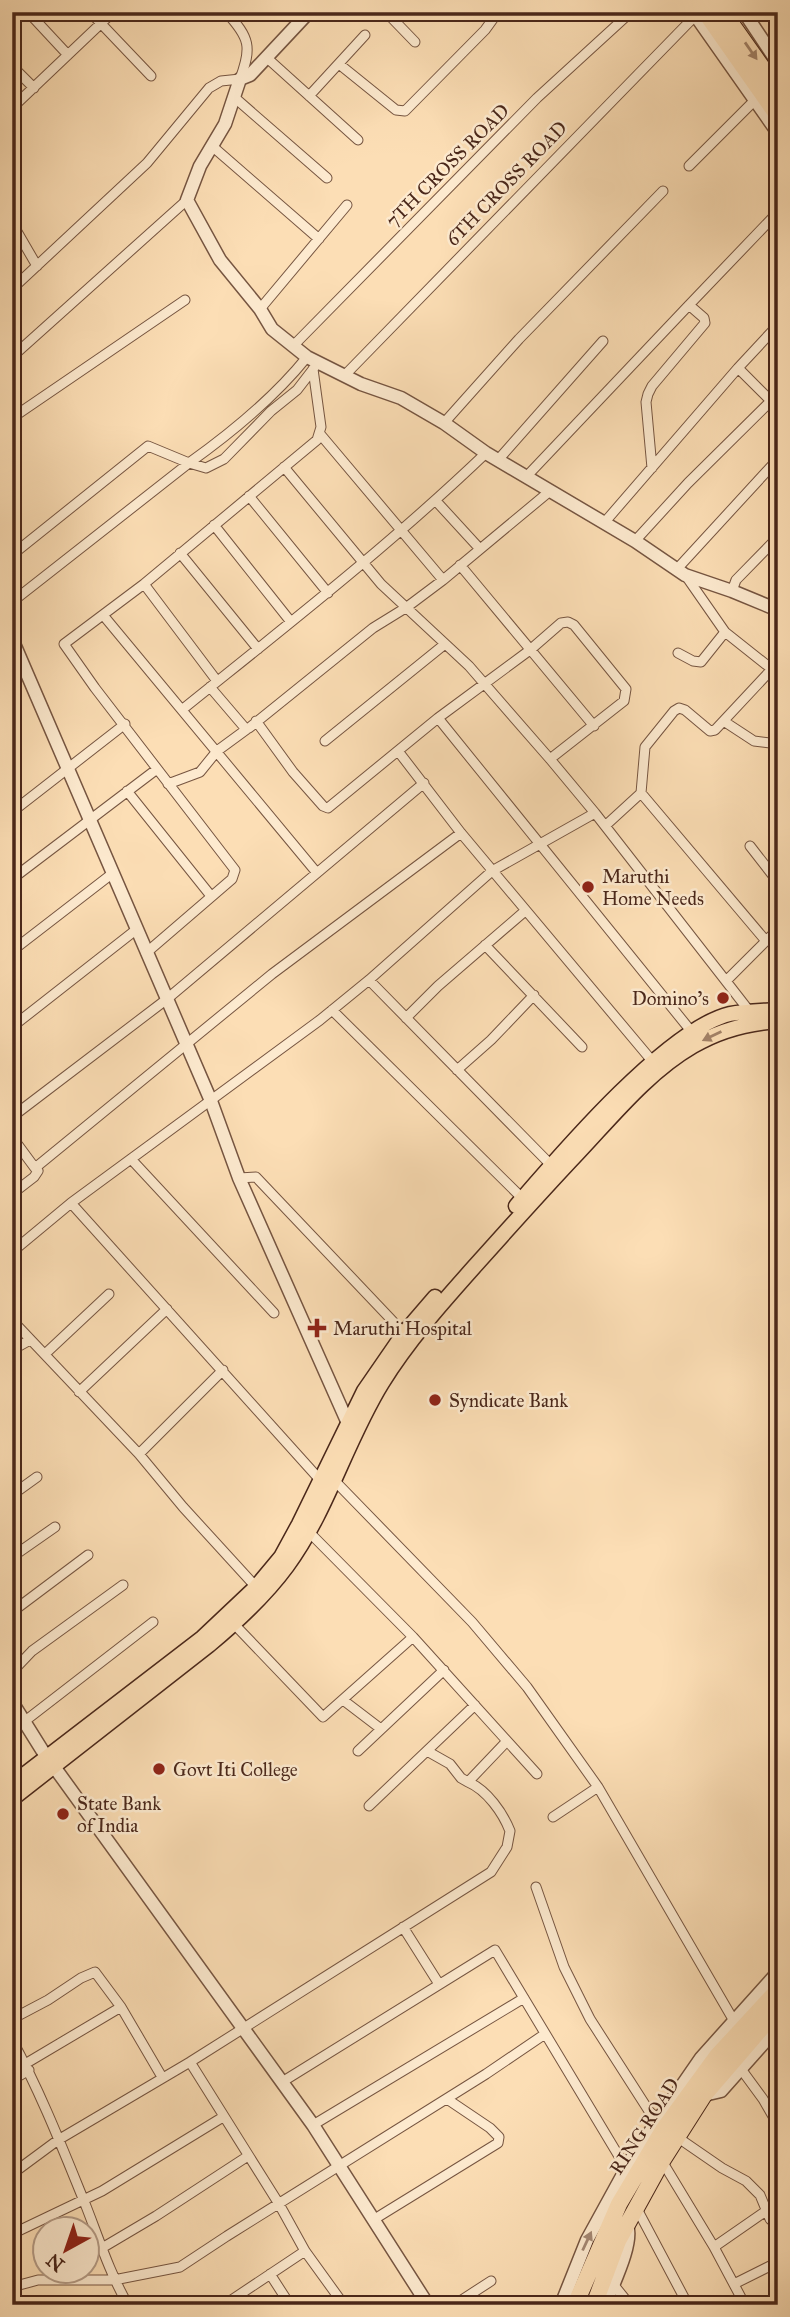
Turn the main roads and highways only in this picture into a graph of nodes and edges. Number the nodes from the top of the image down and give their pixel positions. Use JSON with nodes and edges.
{"nodes":[{"id":1,"x":723,"y":12,"type":"edge"},
{"id":2,"x":698,"y":13,"type":"edge"},
{"id":3,"x":778,"y":90,"type":"edge"},
{"id":4,"x":778,"y":116,"type":"edge"},
{"id":5,"x":778,"y":1010,"type":"edge"},
{"id":6,"x":778,"y":1021,"type":"edge"},
{"id":7,"x":351,"y":1430,"type":"junction"},
{"id":8,"x":327,"y":1478,"type":"junction"},
{"id":9,"x":50,"y":1761,"type":"junction"},
{"id":10,"x":12,"y":1784,"type":"edge"},
{"id":11,"x":12,"y":1799,"type":"edge"},
{"id":12,"x":778,"y":1990,"type":"edge"},
{"id":13,"x":778,"y":2009,"type":"edge"},
{"id":14,"x":575,"y":2305,"type":"edge"},
{"id":15,"x":594,"y":2305,"type":"edge"}],
"edges":[{"from":1,"to":3,"type":"highway","one_way":true},
{"from":2,"to":4,"type":"highway"},
{"from":5,"to":7,"type":"main road"},
{"from":6,"to":7,"type":"main road","one_way":true},
{"from":7,"to":8,"type":"main road"},
{"from":8,"to":9,"type":"main road"},
{"from":8,"to":9,"type":"main road"},
{"from":9,"to":10,"type":"main road"},
{"from":9,"to":11,"type":"main road"},
{"from":12,"to":14,"type":"highway","name":"RING ROAD"},
{"from":13,"to":15,"type":"highway","name":"RING ROAD"}]}
